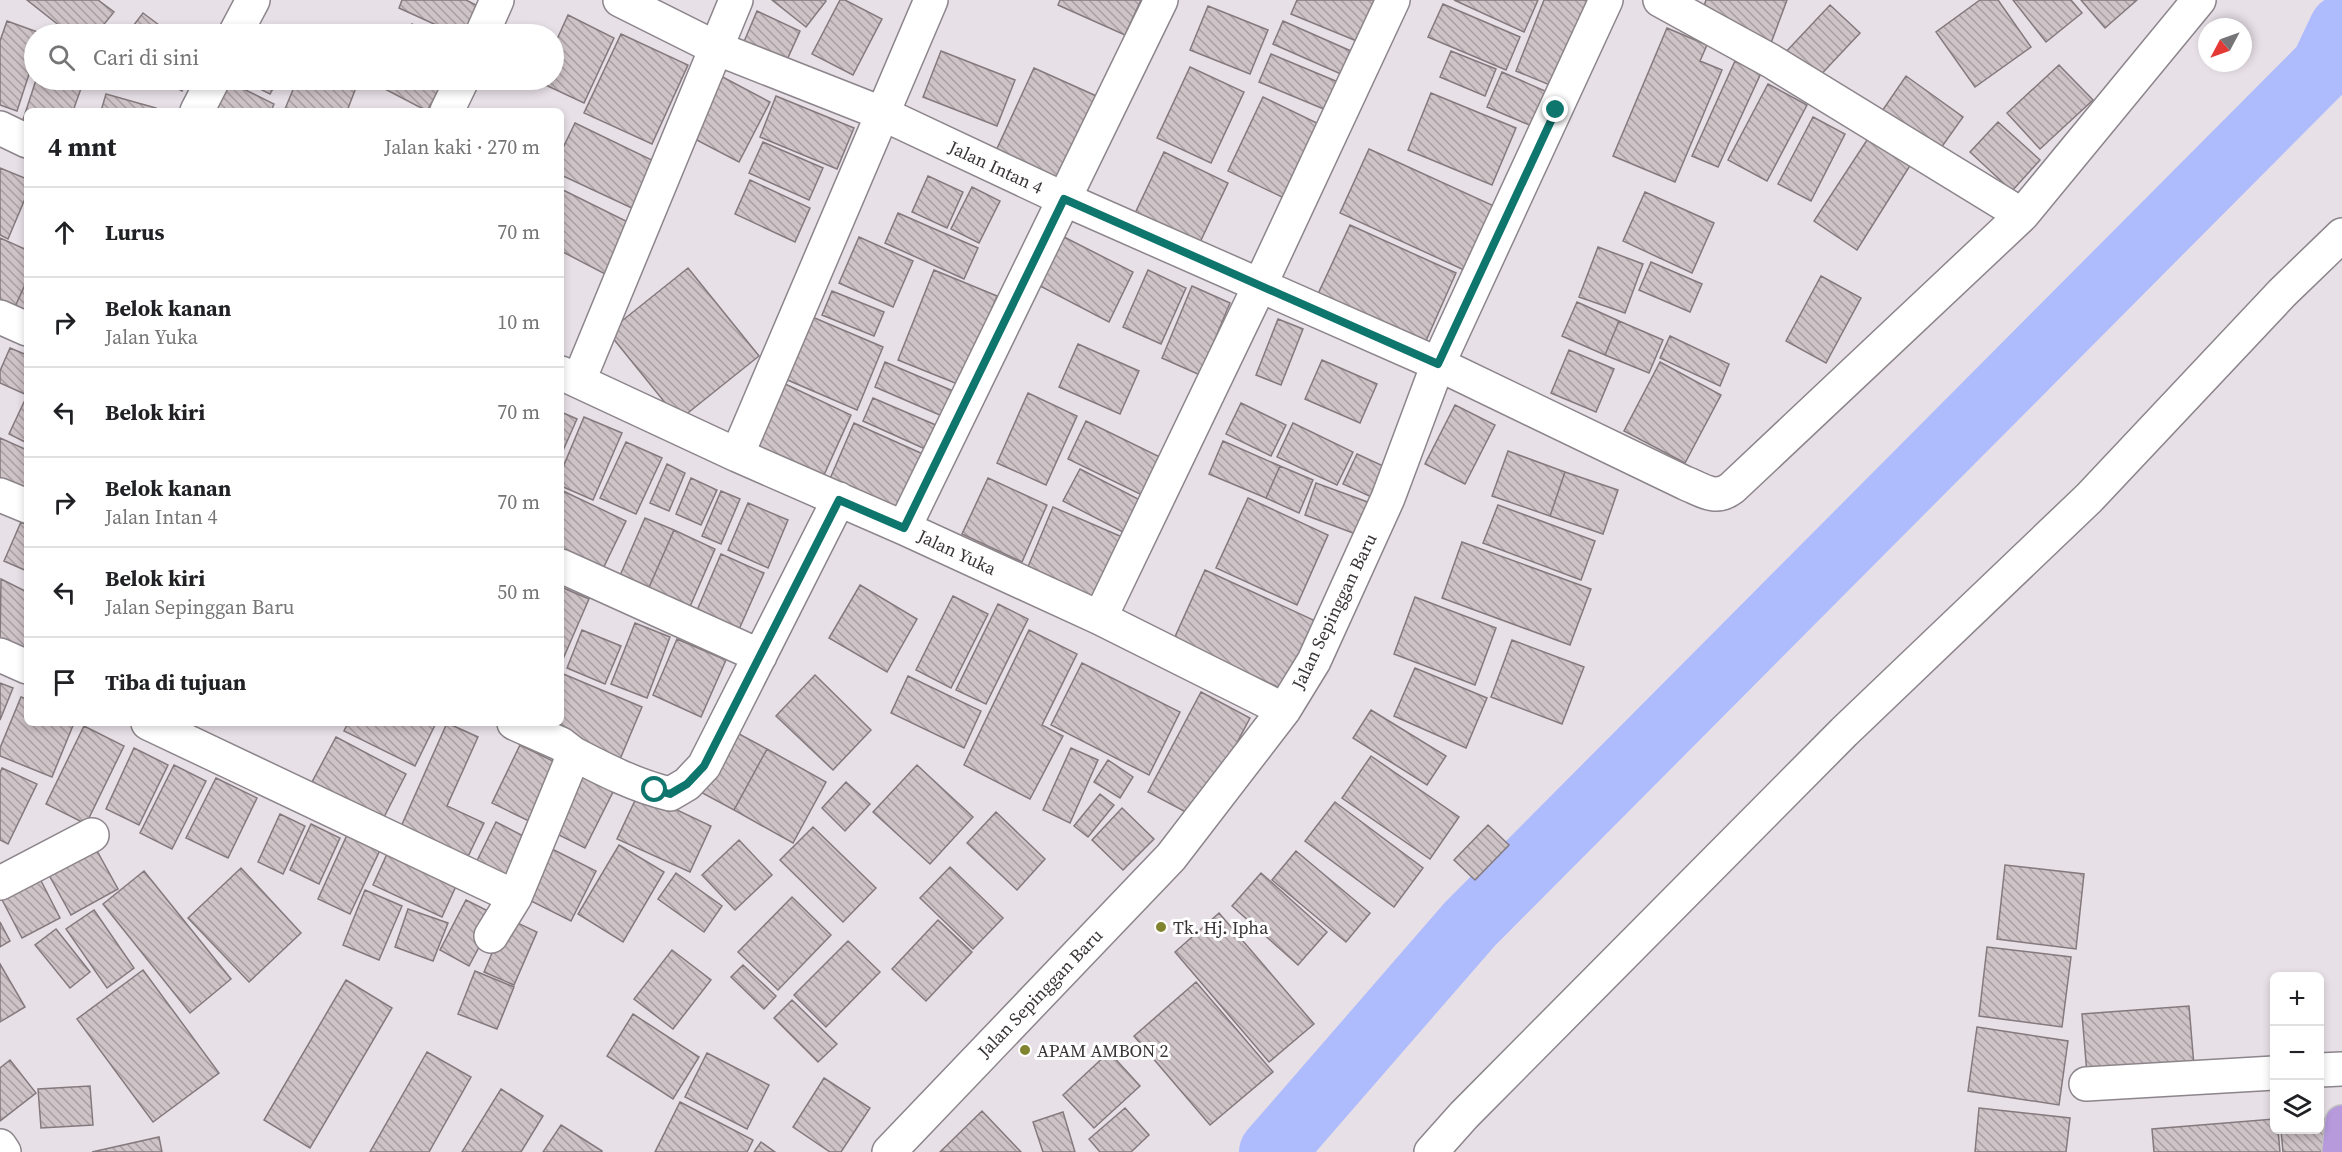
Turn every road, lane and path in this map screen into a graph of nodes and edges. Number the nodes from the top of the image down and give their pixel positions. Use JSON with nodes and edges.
{"nodes":[{"id":1,"x":253,"y":0,"type":"edge"},
{"id":2,"x":497,"y":0,"type":"edge"},
{"id":3,"x":620,"y":0,"type":"edge"},
{"id":4,"x":736,"y":0,"type":"edge"},
{"id":5,"x":931,"y":0,"type":"edge"},
{"id":6,"x":1161,"y":0,"type":"edge"},
{"id":7,"x":1393,"y":0,"type":"edge"},
{"id":8,"x":1606,"y":0,"type":"edge"},
{"id":9,"x":1660,"y":0,"type":"edge"},
{"id":10,"x":2199,"y":0,"type":"edge"},
{"id":11,"x":240,"y":24,"type":"edge"},
{"id":12,"x":486,"y":24,"type":"edge"},
{"id":13,"x":716,"y":48,"type":"junction"},
{"id":14,"x":208,"y":90,"type":"edge"},
{"id":15,"x":457,"y":90,"type":"edge"},
{"id":16,"x":199,"y":108,"type":"edge"},
{"id":17,"x":448,"y":108,"type":"edge"},
{"id":18,"x":881,"y":113,"type":"junction"},
{"id":19,"x":0,"y":129,"type":"edge"},
{"id":20,"x":24,"y":140,"type":"edge"},
{"id":21,"x":1064,"y":199,"type":"junction"},
{"id":22,"x":2022,"y":215,"type":"junction"},
{"id":23,"x":2342,"y":235,"type":"edge"},
{"id":24,"x":1260,"y":285,"type":"junction"},
{"id":25,"x":0,"y":317,"type":"edge"},
{"id":26,"x":24,"y":328,"type":"edge"},
{"id":27,"x":1438,"y":364,"type":"junction"},
{"id":28,"x":570,"y":376,"type":"edge"},
{"id":29,"x":736,"y":455,"type":"junction"},
{"id":30,"x":0,"y":495,"type":"edge"},
{"id":31,"x":839,"y":500,"type":"junction"},
{"id":32,"x":24,"y":505,"type":"edge"},
{"id":33,"x":904,"y":528,"type":"junction"},
{"id":34,"x":564,"y":567,"type":"edge"},
{"id":35,"x":1100,"y":618,"type":"junction"},
{"id":36,"x":0,"y":655,"type":"edge"},
{"id":37,"x":760,"y":656,"type":"junction"},
{"id":38,"x":24,"y":666,"type":"edge"},
{"id":39,"x":1284,"y":710,"type":"junction"},
{"id":40,"x":162,"y":726,"type":"edge"},
{"id":41,"x":521,"y":726,"type":"edge"},
{"id":42,"x":186,"y":731,"type":"edge"},
{"id":43,"x":574,"y":754,"type":"junction"},
{"id":44,"x":92,"y":835,"type":"dead end"},
{"id":45,"x":0,"y":883,"type":"edge"},
{"id":46,"x":515,"y":897,"type":"junction"},
{"id":47,"x":491,"y":936,"type":"dead end"},
{"id":48,"x":2342,"y":1069,"type":"edge"},
{"id":49,"x":2324,"y":1070,"type":"edge"},
{"id":50,"x":2270,"y":1073,"type":"edge"},
{"id":51,"x":2086,"y":1084,"type":"dead end"},
{"id":52,"x":2342,"y":1122,"type":"edge"},
{"id":53,"x":0,"y":1146,"type":"edge"},
{"id":54,"x":4,"y":1152,"type":"edge"},
{"id":55,"x":889,"y":1152,"type":"edge"},
{"id":56,"x":1431,"y":1152,"type":"edge"},
{"id":57,"x":2339,"y":1152,"type":"edge"}],
"edges":[{"from":1,"to":11,"type":"street"},
{"from":2,"to":12,"type":"street"},
{"from":3,"to":13,"type":"street","name":"Jalan Intan 4"},
{"from":4,"to":13,"type":"street"},
{"from":5,"to":18,"type":"street"},
{"from":6,"to":21,"type":"street"},
{"from":7,"to":24,"type":"street"},
{"from":8,"to":27,"type":"street","name":"Jalan Sepinggan Baru"},
{"from":9,"to":22,"type":"street"},
{"from":10,"to":22,"type":"street"},
{"from":13,"to":18,"type":"street","name":"Jalan Intan 4"},
{"from":13,"to":28,"type":"street"},
{"from":14,"to":16,"type":"street"},
{"from":15,"to":17,"type":"street"},
{"from":18,"to":21,"type":"street","name":"Jalan Intan 4"},
{"from":18,"to":29,"type":"street"},
{"from":19,"to":20,"type":"street"},
{"from":21,"to":24,"type":"street","name":"Jalan Intan 4"},
{"from":21,"to":33,"type":"street"},
{"from":22,"to":27,"type":"street","name":"Jalan Intan 4"},
{"from":23,"to":56,"type":"street"},
{"from":24,"to":27,"type":"street","name":"Jalan Intan 4"},
{"from":24,"to":35,"type":"street"},
{"from":25,"to":26,"type":"street"},
{"from":27,"to":39,"type":"street","name":"Jalan Sepinggan Baru"},
{"from":28,"to":29,"type":"street","name":"Jalan Yuka"},
{"from":29,"to":31,"type":"street","name":"Jalan Yuka"},
{"from":30,"to":32,"type":"street"},
{"from":31,"to":33,"type":"street","name":"Jalan Yuka"},
{"from":31,"to":37,"type":"street"},
{"from":33,"to":35,"type":"street","name":"Jalan Yuka"},
{"from":34,"to":37,"type":"street"},
{"from":35,"to":39,"type":"street","name":"Jalan Yuka"},
{"from":36,"to":38,"type":"street"},
{"from":37,"to":43,"type":"street"},
{"from":39,"to":55,"type":"street","name":"Jalan Sepinggan Baru"},
{"from":40,"to":42,"type":"street"},
{"from":41,"to":43,"type":"street"},
{"from":42,"to":46,"type":"street"},
{"from":43,"to":46,"type":"street"},
{"from":44,"to":45,"type":"street"},
{"from":46,"to":47,"type":"street"},
{"from":48,"to":49,"type":"street"},
{"from":50,"to":51,"type":"street"},
{"from":52,"to":57,"type":"highway"},
{"from":53,"to":54,"type":"street"}]}
